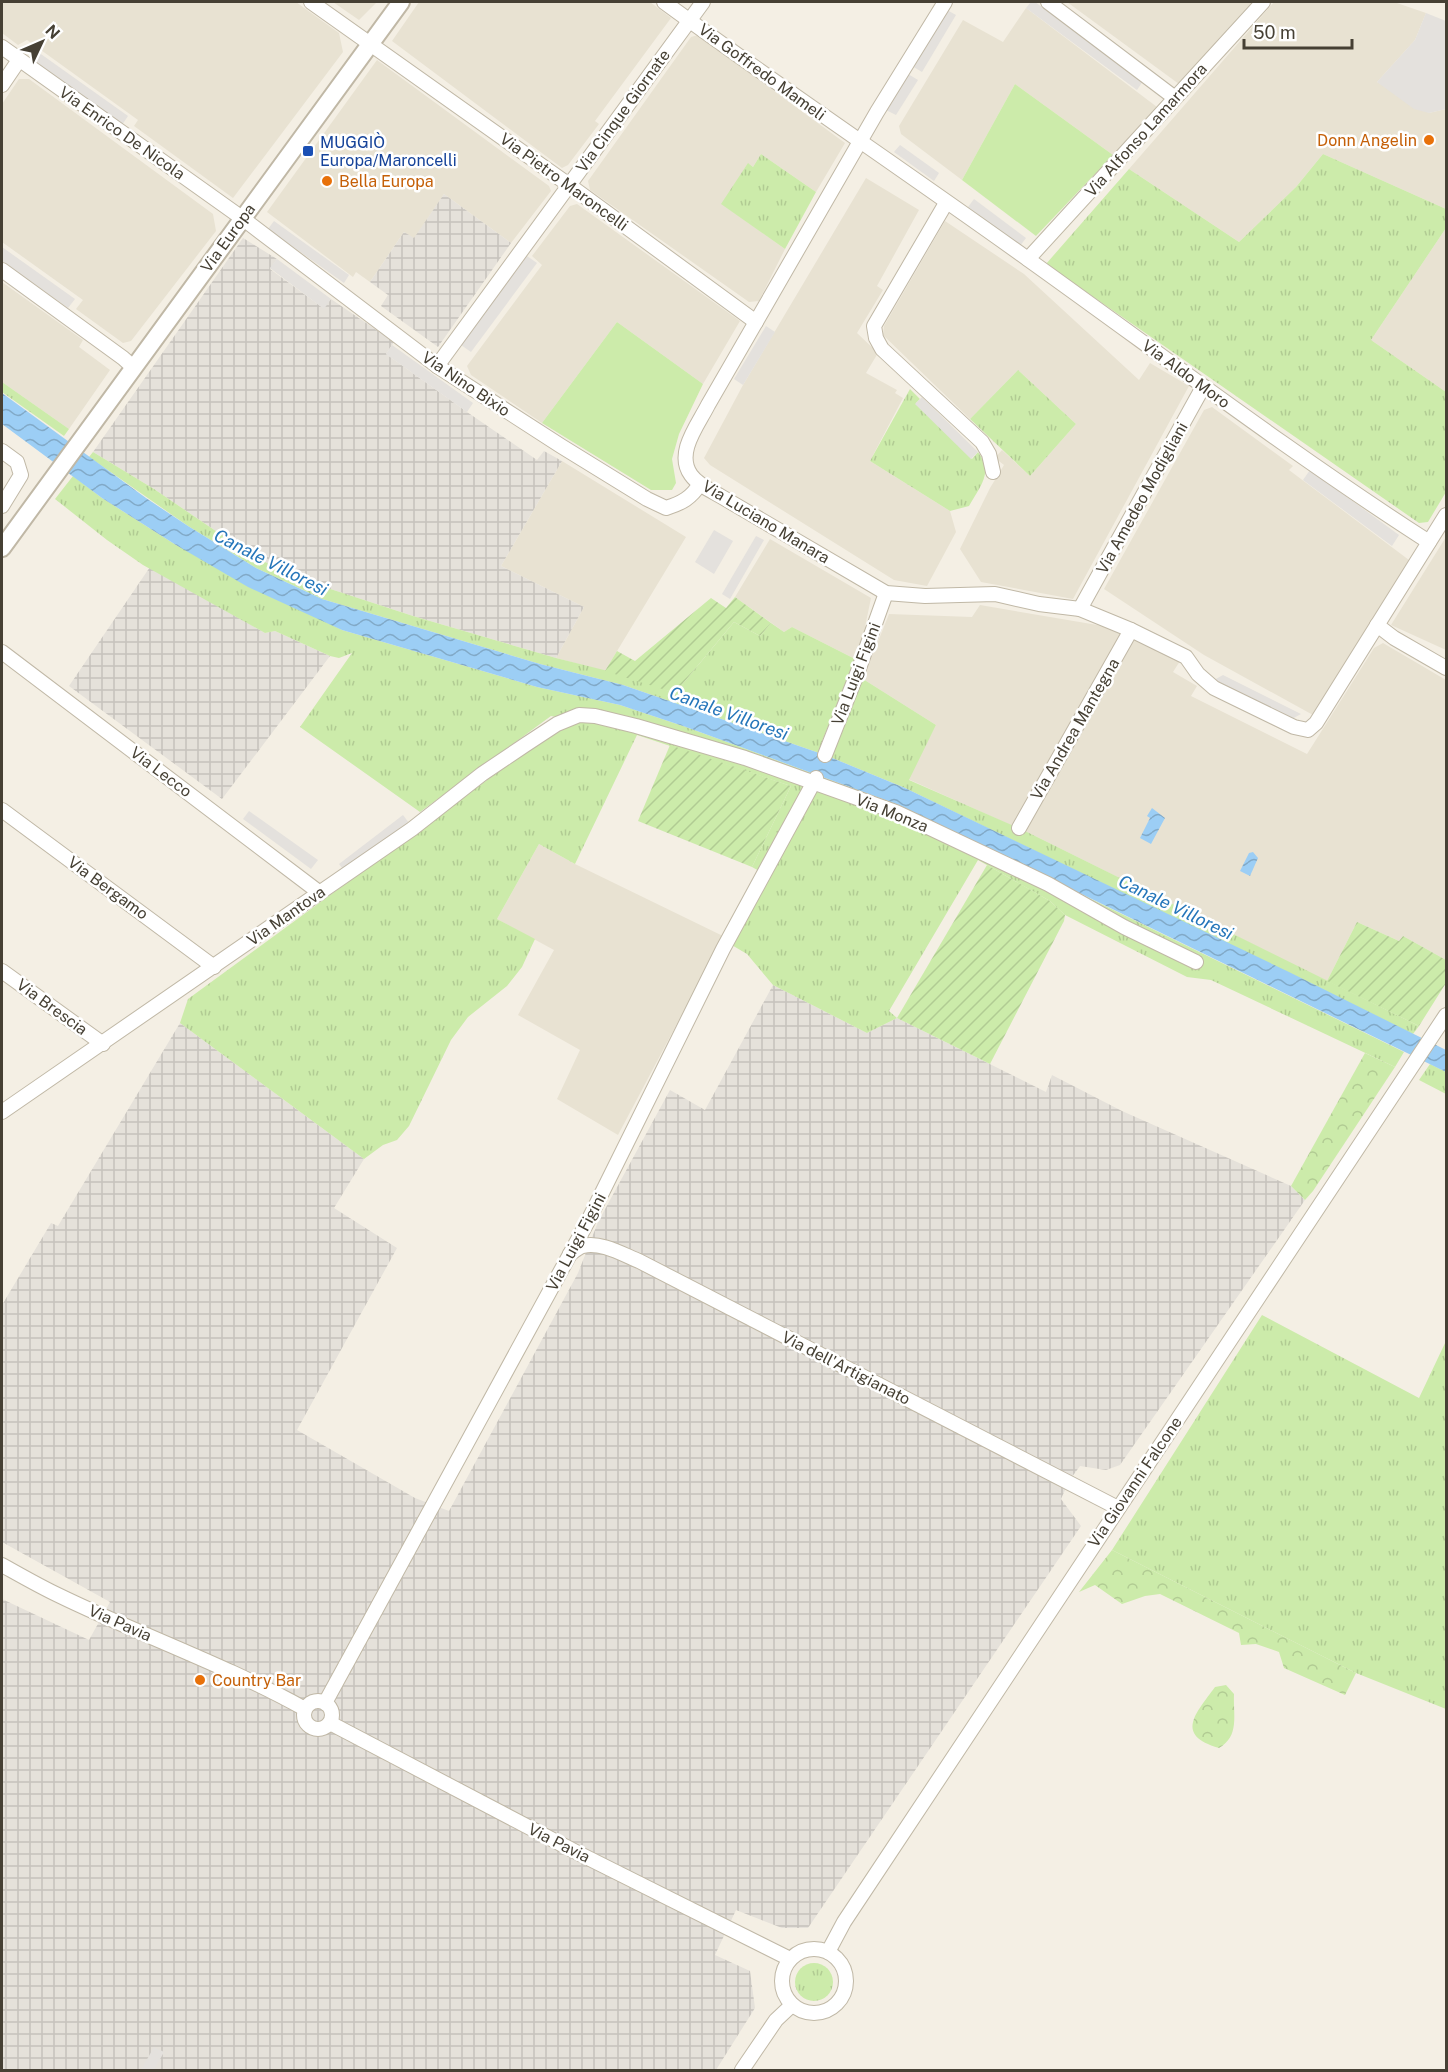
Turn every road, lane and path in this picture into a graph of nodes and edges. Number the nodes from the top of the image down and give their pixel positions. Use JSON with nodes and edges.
{"nodes":[{"id":1,"x":311,"y":2,"type":"edge"},
{"id":2,"x":401,"y":2,"type":"edge"},
{"id":3,"x":664,"y":2,"type":"edge"},
{"id":4,"x":703,"y":2,"type":"edge"},
{"id":5,"x":945,"y":2,"type":"edge"},
{"id":6,"x":1048,"y":2,"type":"edge"},
{"id":7,"x":1263,"y":2,"type":"edge"},
{"id":8,"x":689,"y":20,"type":"junction"},
{"id":9,"x":370,"y":44,"type":"junction"},
{"id":10,"x":2,"y":47,"type":"edge"},
{"id":11,"x":20,"y":60,"type":"junction"},
{"id":12,"x":2,"y":85,"type":"edge"},
{"id":13,"x":1175,"y":98,"type":"junction"},
{"id":14,"x":860,"y":142,"type":"junction"},
{"id":15,"x":569,"y":185,"type":"junction"},
{"id":16,"x":946,"y":203,"type":"junction"},
{"id":17,"x":242,"y":218,"type":"junction"},
{"id":18,"x":1028,"y":259,"type":"junction"},
{"id":19,"x":2,"y":270,"type":"edge"},
{"id":20,"x":756,"y":322,"type":"junction"},
{"id":21,"x":437,"y":366,"type":"junction"},
{"id":22,"x":133,"y":367,"type":"junction"},
{"id":23,"x":1203,"y":387,"type":"junction"},
{"id":24,"x":2,"y":451,"type":"edge"},
{"id":25,"x":993,"y":472,"type":"dead end"},
{"id":26,"x":700,"y":484,"type":"junction"},
{"id":27,"x":2,"y":506,"type":"edge"},
{"id":28,"x":1446,"y":515,"type":"edge"},
{"id":29,"x":1429,"y":542,"type":"junction"},
{"id":30,"x":2,"y":548,"type":"edge"},
{"id":31,"x":886,"y":593,"type":"junction"},
{"id":32,"x":1080,"y":609,"type":"junction"},
{"id":33,"x":1377,"y":625,"type":"junction"},
{"id":34,"x":1131,"y":630,"type":"junction"},
{"id":35,"x":2,"y":652,"type":"edge"},
{"id":36,"x":1446,"y":668,"type":"edge"},
{"id":37,"x":569,"y":717,"type":"joint"},
{"id":38,"x":825,"y":755,"type":"dead end"},
{"id":39,"x":814,"y":780,"type":"junction"},
{"id":40,"x":2,"y":810,"type":"edge"},
{"id":41,"x":1019,"y":828,"type":"dead end"},
{"id":42,"x":320,"y":892,"type":"junction"},
{"id":43,"x":1196,"y":962,"type":"dead end"},
{"id":44,"x":214,"y":967,"type":"junction"},
{"id":45,"x":2,"y":971,"type":"edge"},
{"id":46,"x":1446,"y":1016,"type":"edge"},
{"id":47,"x":103,"y":1044,"type":"junction"},
{"id":48,"x":2,"y":1112,"type":"edge"},
{"id":49,"x":570,"y":1254,"type":"junction"},
{"id":50,"x":1118,"y":1508,"type":"junction"},
{"id":51,"x":2,"y":1565,"type":"edge"},
{"id":52,"x":325,"y":1702,"type":"junction"},
{"id":53,"x":304,"y":1709,"type":"junction"},
{"id":54,"x":330,"y":1723,"type":"junction"},
{"id":55,"x":828,"y":1952,"type":"junction"},
{"id":56,"x":790,"y":1959,"type":"junction"},
{"id":57,"x":792,"y":2005,"type":"junction"},
{"id":58,"x":742,"y":2070,"type":"edge"}],
"edges":[{"from":1,"to":9,"type":"street","name":"Via Pietro Maroncelli"},
{"from":2,"to":9,"type":"street","name":"Via Europa"},
{"from":3,"to":8,"type":"street","name":"Via Goffredo Mameli"},
{"from":4,"to":8,"type":"street","name":"Via Cinque Giornate"},
{"from":5,"to":14,"type":"street","name":"Via Luciano Manara"},
{"from":6,"to":13,"type":"street"},
{"from":7,"to":13,"type":"street","name":"Via Alfonso Lamarmora"},
{"from":8,"to":14,"type":"street","name":"Via Goffredo Mameli"},
{"from":8,"to":15,"type":"street","name":"Via Cinque Giornate"},
{"from":9,"to":15,"type":"street","name":"Via Pietro Maroncelli"},
{"from":9,"to":17,"type":"street","name":"Via Europa"},
{"from":10,"to":11,"type":"street","name":"Via Enrico De Nicola"},
{"from":11,"to":12,"type":"street"},
{"from":11,"to":17,"type":"street","name":"Via Enrico De Nicola"},
{"from":13,"to":18,"type":"street","name":"Via Alfonso Lamarmora"},
{"from":14,"to":16,"type":"street","name":"Via Aldo Moro"},
{"from":14,"to":20,"type":"street","name":"Via Luciano Manara"},
{"from":15,"to":20,"type":"street","name":"Via Pietro Maroncelli"},
{"from":15,"to":21,"type":"street","name":"Via Cinque Giornate"},
{"from":16,"to":18,"type":"street","name":"Via Aldo Moro"},
{"from":16,"to":25,"type":"street"},
{"from":17,"to":21,"type":"street","name":"Via Nino Bixio"},
{"from":17,"to":22,"type":"street","name":"Via Europa"},
{"from":18,"to":23,"type":"street","name":"Via Aldo Moro"},
{"from":19,"to":22,"type":"street"},
{"from":20,"to":26,"type":"street","name":"Via Luciano Manara"},
{"from":21,"to":26,"type":"street","name":"Via Nino Bixio"},
{"from":22,"to":30,"type":"street","name":"Via Europa"},
{"from":23,"to":29,"type":"street","name":"Via Aldo Moro"},
{"from":23,"to":32,"type":"street","name":"Via Amedeo Modigliani"},
{"from":24,"to":27,"type":"street"},
{"from":26,"to":31,"type":"street","name":"Via Luciano Manara"},
{"from":28,"to":29,"type":"street"},
{"from":29,"to":33,"type":"street"},
{"from":31,"to":32,"type":"street","name":"Via Luciano Manara"},
{"from":31,"to":38,"type":"street","name":"Via Luigi Figini"},
{"from":32,"to":34,"type":"street","name":"Via Luciano Manara"},
{"from":33,"to":34,"type":"street","name":"Via Luciano Manara"},
{"from":33,"to":36,"type":"street"},
{"from":34,"to":41,"type":"street","name":"Via Andrea Mantegna"},
{"from":35,"to":42,"type":"street","name":"Via Lecco"},
{"from":37,"to":39,"type":"street","name":"Via Monza"},
{"from":37,"to":42,"type":"street","name":"Via Mantova"},
{"from":39,"to":43,"type":"street","name":"Via Monza"},
{"from":39,"to":49,"type":"street","name":"Via Luigi Figini"},
{"from":40,"to":44,"type":"street","name":"Via Bergamo"},
{"from":42,"to":44,"type":"street","name":"Via Mantova"},
{"from":44,"to":47,"type":"street","name":"Via Mantova"},
{"from":45,"to":47,"type":"street","name":"Via Brescia"},
{"from":46,"to":50,"type":"street","name":"Via Giovanni Falcone"},
{"from":47,"to":48,"type":"street","name":"Via Mantova"},
{"from":49,"to":50,"type":"street","name":"Via dell'Artigianato"},
{"from":49,"to":52,"type":"street","name":"Via Luigi Figini"},
{"from":50,"to":55,"type":"street","name":"Via Giovanni Falcone"},
{"from":51,"to":53,"type":"street","name":"Via Pavia"},
{"from":52,"to":53,"type":"street"},
{"from":52,"to":54,"type":"street"},
{"from":53,"to":54,"type":"street"},
{"from":54,"to":56,"type":"street","name":"Via Pavia"},
{"from":55,"to":56,"type":"street"},
{"from":55,"to":57,"type":"street"},
{"from":56,"to":57,"type":"street"},
{"from":57,"to":58,"type":"street"}]}
